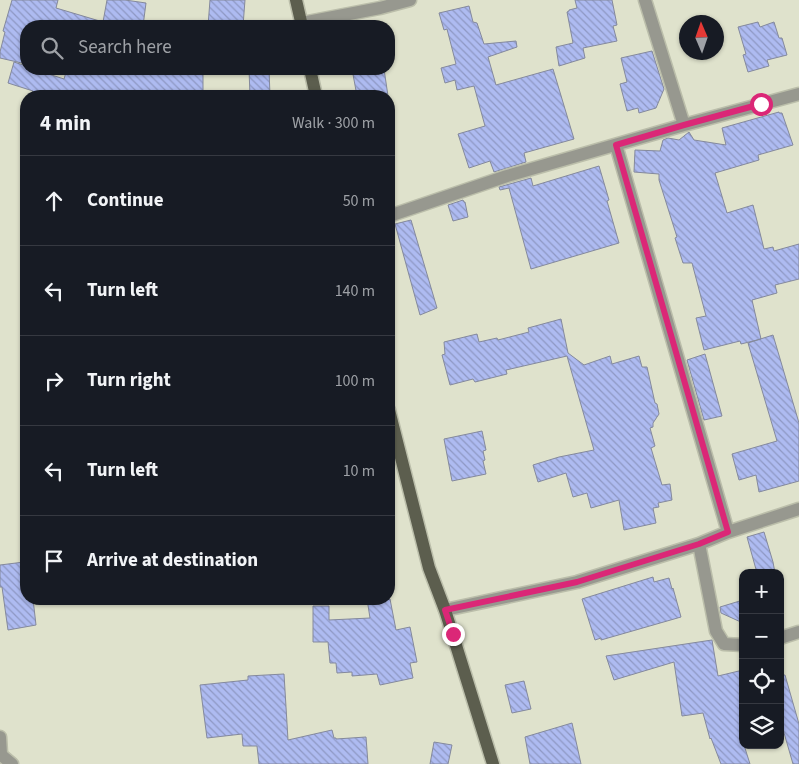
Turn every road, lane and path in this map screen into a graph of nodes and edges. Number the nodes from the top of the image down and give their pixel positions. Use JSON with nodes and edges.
{"nodes":[{"id":1,"x":296,"y":0,"type":"edge"},
{"id":2,"x":410,"y":0,"type":"edge"},
{"id":3,"x":645,"y":0,"type":"edge"},
{"id":4,"x":301,"y":20,"type":"edge"},
{"id":5,"x":322,"y":20,"type":"edge"},
{"id":6,"x":311,"y":75,"type":"edge"},
{"id":7,"x":315,"y":90,"type":"edge"},
{"id":8,"x":799,"y":94,"type":"edge"},
{"id":9,"x":684,"y":125,"type":"junction"},
{"id":10,"x":616,"y":145,"type":"junction"},
{"id":11,"x":395,"y":214,"type":"edge"},
{"id":12,"x":395,"y":434,"type":"edge"},
{"id":13,"x":799,"y":509,"type":"edge"},
{"id":14,"x":728,"y":532,"type":"junction"},
{"id":15,"x":699,"y":544,"type":"junction"},
{"id":16,"x":445,"y":610,"type":"junction"},
{"id":17,"x":799,"y":632,"type":"edge"},
{"id":18,"x":784,"y":637,"type":"edge"},
{"id":19,"x":739,"y":645,"type":"edge"},
{"id":20,"x":0,"y":737,"type":"edge"},
{"id":21,"x":0,"y":754,"type":"edge"},
{"id":22,"x":12,"y":764,"type":"edge"},
{"id":23,"x":493,"y":764,"type":"edge"}],
"edges":[{"from":1,"to":4,"type":"main road"},
{"from":2,"to":5,"type":"street"},
{"from":3,"to":9,"type":"street"},
{"from":6,"to":7,"type":"main road"},
{"from":8,"to":9,"type":"street"},
{"from":9,"to":10,"type":"street"},
{"from":10,"to":11,"type":"street"},
{"from":10,"to":14,"type":"street"},
{"from":12,"to":16,"type":"main road"},
{"from":13,"to":14,"type":"street"},
{"from":14,"to":15,"type":"street"},
{"from":15,"to":16,"type":"street"},
{"from":15,"to":19,"type":"street"},
{"from":16,"to":23,"type":"main road"},
{"from":17,"to":18,"type":"street"},
{"from":20,"to":21,"type":"street"},
{"from":21,"to":22,"type":"street"}]}
